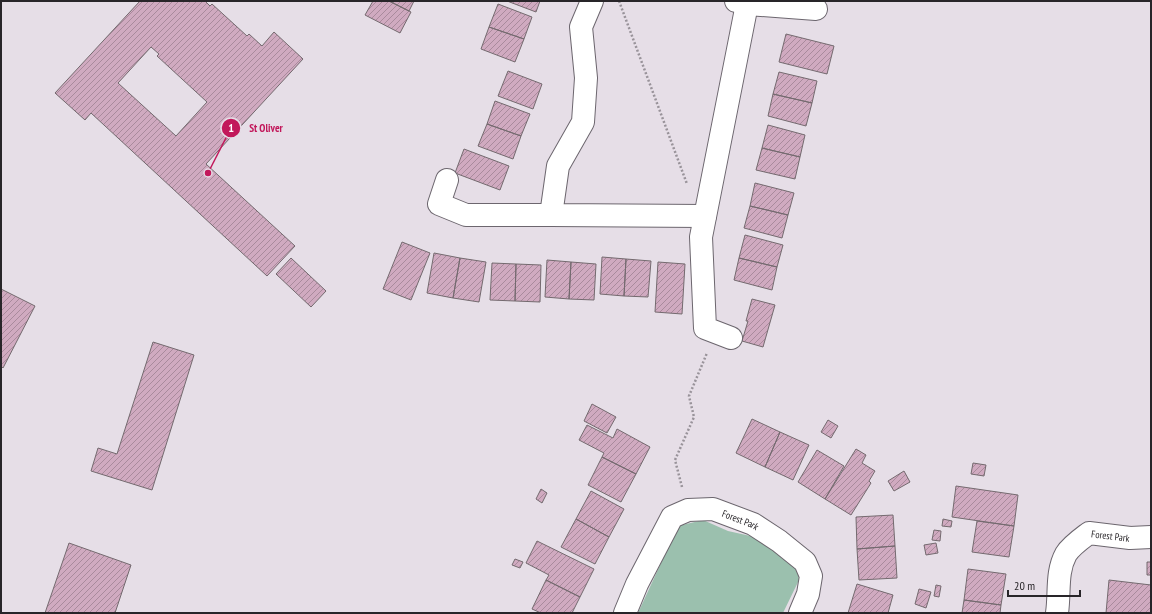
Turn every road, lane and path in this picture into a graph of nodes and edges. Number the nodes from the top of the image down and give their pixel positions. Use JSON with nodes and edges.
{"nodes":[{"id":1,"x":592,"y":1,"type":"edge"},
{"id":2,"x":619,"y":1,"type":"edge"},
{"id":3,"x":742,"y":2,"type":"edge"},
{"id":4,"x":816,"y":9,"type":"dead end"},
{"id":5,"x":447,"y":180,"type":"dead end"},
{"id":6,"x":688,"y":185,"type":"dead end"},
{"id":7,"x":552,"y":215,"type":"junction"},
{"id":8,"x":705,"y":216,"type":"junction"},
{"id":9,"x":723,"y":335,"type":"joint"},
{"id":10,"x":688,"y":510,"type":"junction"},
{"id":11,"x":1151,"y":537,"type":"edge"},
{"id":12,"x":624,"y":613,"type":"edge"},
{"id":13,"x":800,"y":613,"type":"edge"},
{"id":14,"x":1057,"y":613,"type":"edge"}],
"edges":[{"from":1,"to":7,"type":"street"},
{"from":2,"to":6,"type":"path"},
{"from":3,"to":4,"type":"street"},
{"from":3,"to":8,"type":"street"},
{"from":5,"to":7,"type":"street"},
{"from":7,"to":8,"type":"street"},
{"from":8,"to":9,"type":"street"},
{"from":9,"to":10,"type":"path"},
{"from":10,"to":12,"type":"street","name":"Forest Park"},
{"from":10,"to":13,"type":"street","name":"Forest Park"},
{"from":11,"to":14,"type":"street","name":"Forest Park"}]}
